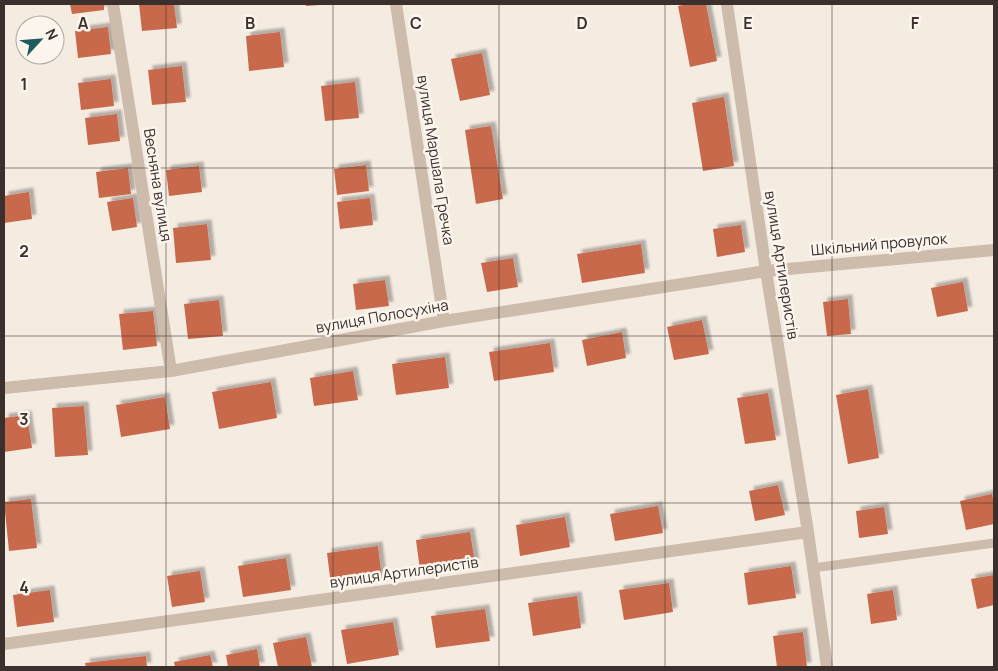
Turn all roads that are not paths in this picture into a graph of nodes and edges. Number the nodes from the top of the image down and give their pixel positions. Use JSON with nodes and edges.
{"nodes":[{"id":1,"x":113,"y":4,"type":"edge"},
{"id":2,"x":396,"y":4,"type":"edge"},
{"id":3,"x":727,"y":4,"type":"edge"},
{"id":4,"x":994,"y":250,"type":"edge"},
{"id":5,"x":766,"y":271,"type":"junction"},
{"id":6,"x":444,"y":321,"type":"junction"},
{"id":7,"x":171,"y":371,"type":"junction"},
{"id":8,"x":4,"y":388,"type":"edge"},
{"id":9,"x":808,"y":532,"type":"junction"},
{"id":10,"x":994,"y":543,"type":"edge"},
{"id":11,"x":813,"y":568,"type":"junction"},
{"id":12,"x":4,"y":644,"type":"edge"},
{"id":13,"x":827,"y":667,"type":"edge"}],
"edges":[{"from":1,"to":7,"type":"street","name":"Весняна вулиця"},
{"from":2,"to":6,"type":"street","name":"вулиця Маршала Гречка"},
{"from":3,"to":5,"type":"street","name":"вулиця Артилеристів"},
{"from":4,"to":5,"type":"street","name":"Шкільний провулок"},
{"from":5,"to":6,"type":"street","name":"вулиця Полосухіна"},
{"from":5,"to":9,"type":"street","name":"вулиця Артилеристів"},
{"from":6,"to":7,"type":"street","name":"вулиця Полосухіна"},
{"from":7,"to":8,"type":"street","name":"вулиця Полосухіна"},
{"from":9,"to":11,"type":"street","name":"вулиця Артилеристів"},
{"from":9,"to":12,"type":"street","name":"вулиця Артилеристів"},
{"from":10,"to":11,"type":"lane"},
{"from":11,"to":13,"type":"street","name":"вулиця Артилеристів"}]}
